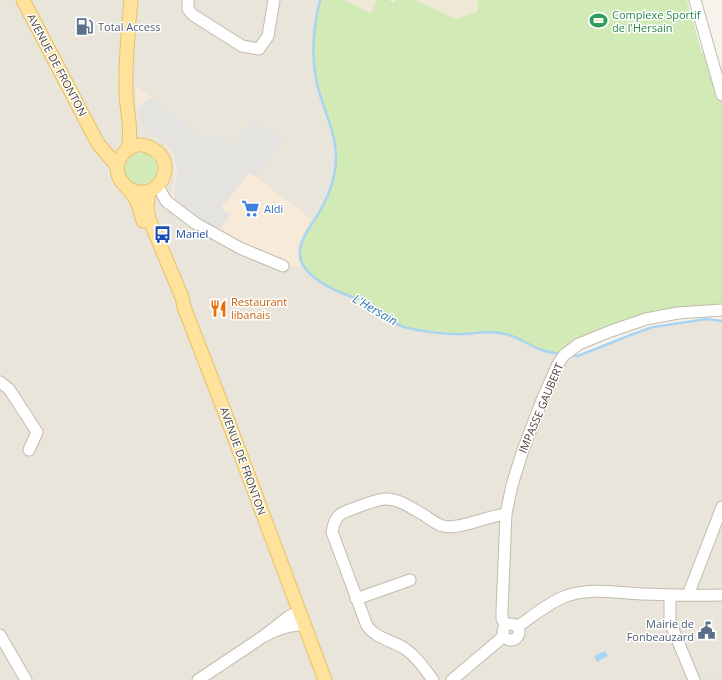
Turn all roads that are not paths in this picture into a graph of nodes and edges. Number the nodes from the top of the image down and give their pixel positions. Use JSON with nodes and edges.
{"nodes":[{"id":1,"x":23,"y":0,"type":"edge"},
{"id":2,"x":131,"y":0,"type":"edge"},
{"id":3,"x":188,"y":0,"type":"edge"},
{"id":4,"x":274,"y":0,"type":"edge"},
{"id":5,"x":695,"y":0,"type":"edge"},
{"id":6,"x":722,"y":95,"type":"edge"},
{"id":7,"x":131,"y":126,"type":"junction"},
{"id":8,"x":91,"y":129,"type":"junction"},
{"id":9,"x":147,"y":146,"type":"junction"},
{"id":10,"x":126,"y":151,"type":"junction"},
{"id":11,"x":117,"y":167,"type":"junction"},
{"id":12,"x":153,"y":188,"type":"junction"},
{"id":13,"x":129,"y":189,"type":"junction"},
{"id":14,"x":283,"y":266,"type":"dead end"},
{"id":15,"x":185,"y":309,"type":"junction"},
{"id":16,"x":722,"y":310,"type":"edge"},
{"id":17,"x":0,"y":382,"type":"edge"},
{"id":18,"x":29,"y":450,"type":"dead end"},
{"id":19,"x":721,"y":510,"type":"edge"},
{"id":20,"x":506,"y":514,"type":"junction"},
{"id":21,"x":410,"y":580,"type":"dead end"},
{"id":22,"x":670,"y":595,"type":"junction"},
{"id":23,"x":690,"y":595,"type":"junction"},
{"id":24,"x":722,"y":595,"type":"edge"},
{"id":25,"x":356,"y":599,"type":"junction"},
{"id":26,"x":301,"y":616,"type":"junction"},
{"id":27,"x":509,"y":630,"type":"junction"},
{"id":28,"x":0,"y":636,"type":"edge"},
{"id":29,"x":26,"y":680,"type":"edge"},
{"id":30,"x":198,"y":680,"type":"edge"},
{"id":31,"x":320,"y":680,"type":"edge"},
{"id":32,"x":325,"y":680,"type":"edge"},
{"id":33,"x":433,"y":680,"type":"edge"},
{"id":34,"x":452,"y":680,"type":"edge"},
{"id":35,"x":694,"y":680,"type":"edge"}],
"edges":[{"from":1,"to":8,"type":"main road","name":"AVENUE DE FRONTON"},
{"from":2,"to":7,"type":"main road"},
{"from":3,"to":4,"type":"street"},
{"from":5,"to":6,"type":"street"},
{"from":7,"to":9,"type":"main road","name":"AVENUE DE FRONTON"},
{"from":7,"to":10,"type":"main road"},
{"from":8,"to":10,"type":"main road","name":"AVENUE DE FRONTON"},
{"from":8,"to":11,"type":"main road","name":"AVENUE DE FRONTON"},
{"from":9,"to":10,"type":"main road"},
{"from":9,"to":12,"type":"main road","name":"AVENUE DE FRONTON"},
{"from":10,"to":11,"type":"main road"},
{"from":11,"to":13,"type":"main road","name":"AVENUE DE FRONTON"},
{"from":12,"to":13,"type":"main road"},
{"from":12,"to":14,"type":"street"},
{"from":12,"to":15,"type":"main road","name":"AVENUE DE FRONTON"},
{"from":13,"to":15,"type":"main road","name":"AVENUE DE FRONTON"},
{"from":15,"to":26,"type":"main road","name":"AVENUE DE FRONTON"},
{"from":16,"to":20,"type":"street","name":"IMPASSE GAUBERT"},
{"from":17,"to":18,"type":"street"},
{"from":19,"to":23,"type":"street"},
{"from":20,"to":25,"type":"street"},
{"from":20,"to":27,"type":"street","name":"IMPASSE GAUBERT"},
{"from":21,"to":25,"type":"street"},
{"from":22,"to":23,"type":"street"},
{"from":22,"to":27,"type":"street"},
{"from":22,"to":35,"type":"street"},
{"from":23,"to":24,"type":"street"},
{"from":25,"to":33,"type":"street"},
{"from":26,"to":30,"type":"street"},
{"from":26,"to":31,"type":"main road","name":"AVENUE DE FRONTON"},
{"from":26,"to":32,"type":"main road","name":"AVENUE DE FRONTON"},
{"from":27,"to":34,"type":"street"},
{"from":28,"to":29,"type":"street"}]}
